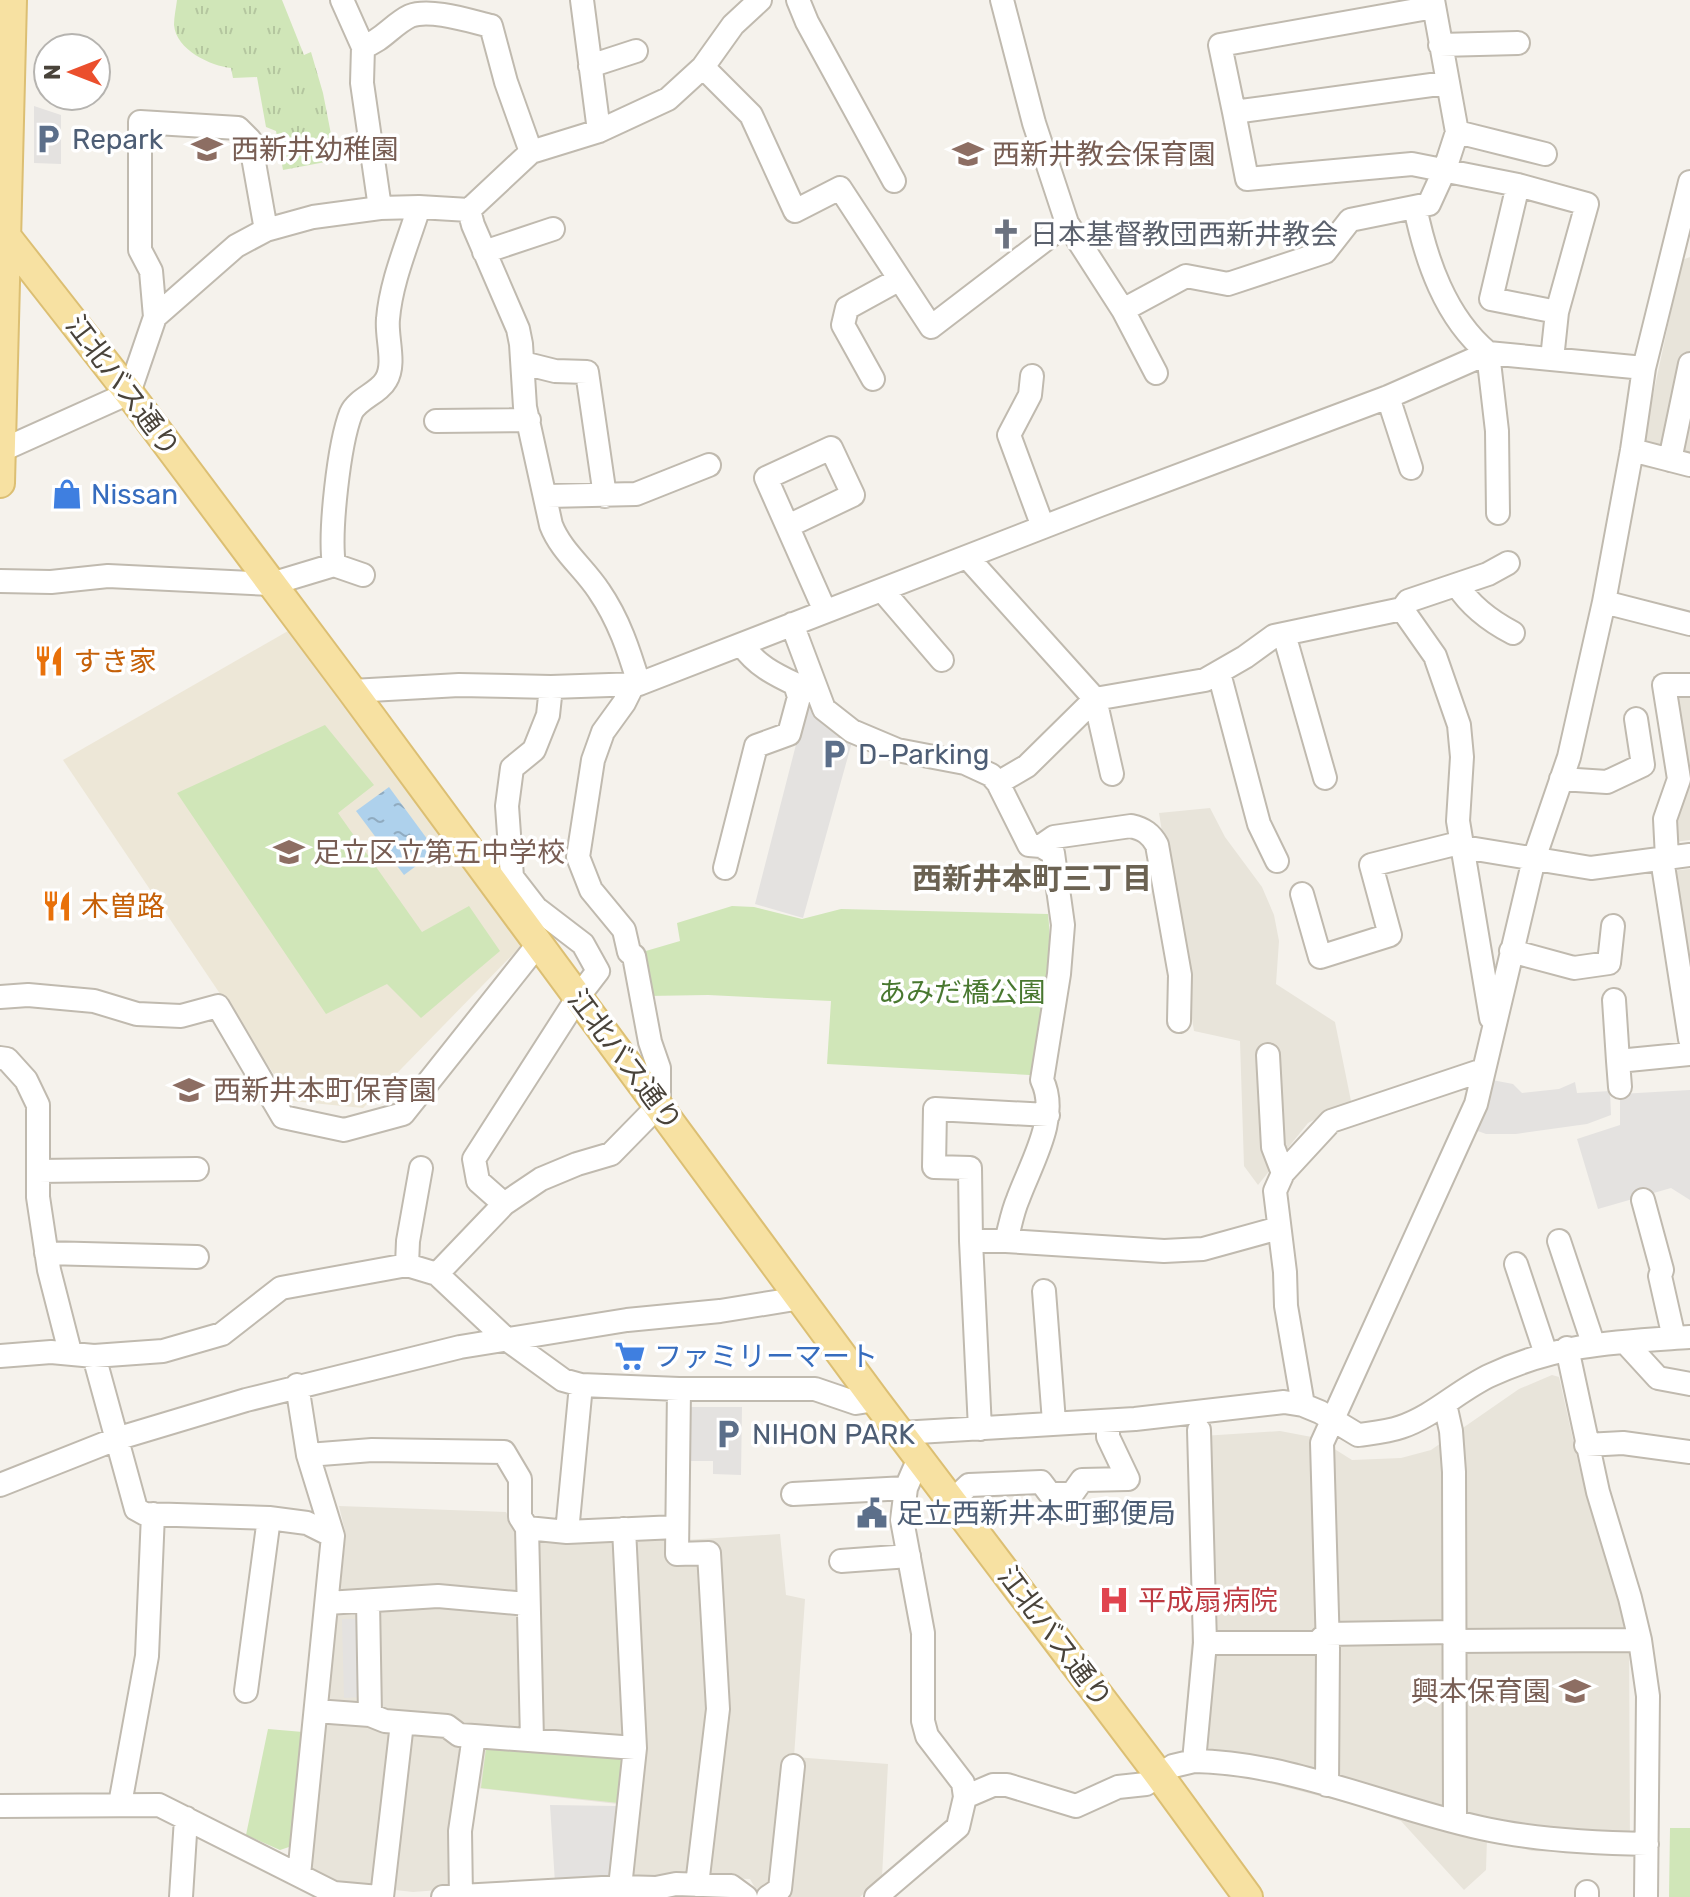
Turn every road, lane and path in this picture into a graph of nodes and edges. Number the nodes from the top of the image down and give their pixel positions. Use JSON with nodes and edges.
{"nodes":[{"id":1,"x":12,"y":0,"type":"edge"},
{"id":2,"x":342,"y":0,"type":"edge"},
{"id":3,"x":582,"y":0,"type":"edge"},
{"id":4,"x":760,"y":0,"type":"edge"},
{"id":5,"x":798,"y":0,"type":"edge"},
{"id":6,"x":1002,"y":0,"type":"edge"},
{"id":7,"x":1433,"y":4,"type":"edge"},
{"id":8,"x":434,"y":8,"type":"edge"},
{"id":9,"x":401,"y":10,"type":"edge"},
{"id":10,"x":1518,"y":43,"type":"dead end"},
{"id":11,"x":1440,"y":45,"type":"junction"},
{"id":12,"x":363,"y":47,"type":"junction"},
{"id":13,"x":636,"y":51,"type":"dead end"},
{"id":14,"x":590,"y":66,"type":"junction"},
{"id":15,"x":703,"y":67,"type":"junction"},
{"id":16,"x":1446,"y":83,"type":"junction"},
{"id":17,"x":1234,"y":112,"type":"junction"},
{"id":18,"x":599,"y":131,"type":"junction"},
{"id":19,"x":1457,"y":132,"type":"junction"},
{"id":20,"x":531,"y":152,"type":"junction"},
{"id":21,"x":1545,"y":154,"type":"dead end"},
{"id":22,"x":1445,"y":169,"type":"junction"},
{"id":23,"x":894,"y":181,"type":"dead end"},
{"id":24,"x":1690,"y":182,"type":"edge"},
{"id":25,"x":1518,"y":185,"type":"junction"},
{"id":26,"x":419,"y":207,"type":"junction"},
{"id":27,"x":1415,"y":207,"type":"junction"},
{"id":28,"x":380,"y":208,"type":"junction"},
{"id":29,"x":469,"y":210,"type":"junction"},
{"id":30,"x":1067,"y":223,"type":"junction"},
{"id":31,"x":3,"y":229,"type":"edge"},
{"id":32,"x":553,"y":229,"type":"dead end"},
{"id":33,"x":266,"y":230,"type":"junction"},
{"id":34,"x":1684,"y":241,"type":"edge"},
{"id":35,"x":484,"y":252,"type":"junction"},
{"id":36,"x":898,"y":280,"type":"junction"},
{"id":37,"x":1123,"y":310,"type":"junction"},
{"id":38,"x":1557,"y":312,"type":"junction"},
{"id":39,"x":155,"y":317,"type":"junction"},
{"id":40,"x":1488,"y":353,"type":"junction"},
{"id":41,"x":1552,"y":359,"type":"junction"},
{"id":42,"x":523,"y":363,"type":"junction"},
{"id":43,"x":1690,"y":364,"type":"edge"},
{"id":44,"x":1644,"y":368,"type":"junction"},
{"id":45,"x":1156,"y":373,"type":"dead end"},
{"id":46,"x":1032,"y":376,"type":"dead end"},
{"id":47,"x":873,"y":379,"type":"dead end"},
{"id":48,"x":129,"y":393,"type":"junction"},
{"id":49,"x":1388,"y":397,"type":"junction"},
{"id":50,"x":529,"y":420,"type":"junction"},
{"id":51,"x":436,"y":421,"type":"dead end"},
{"id":52,"x":1632,"y":450,"type":"junction"},
{"id":53,"x":0,"y":451,"type":"edge"},
{"id":54,"x":1680,"y":463,"type":"edge"},
{"id":55,"x":709,"y":465,"type":"dead end"},
{"id":56,"x":1411,"y":468,"type":"dead end"},
{"id":57,"x":0,"y":483,"type":"edge"},
{"id":58,"x":547,"y":496,"type":"junction"},
{"id":59,"x":605,"y":496,"type":"junction"},
{"id":60,"x":1498,"y":513,"type":"dead end"},
{"id":61,"x":788,"y":526,"type":"dead end"},
{"id":62,"x":1043,"y":527,"type":"junction"},
{"id":63,"x":968,"y":558,"type":"junction"},
{"id":64,"x":1508,"y":563,"type":"dead end"},
{"id":65,"x":334,"y":565,"type":"junction"},
{"id":66,"x":363,"y":575,"type":"dead end"},
{"id":67,"x":0,"y":581,"type":"edge"},
{"id":68,"x":271,"y":584,"type":"junction"},
{"id":69,"x":1457,"y":585,"type":"junction"},
{"id":70,"x":882,"y":590,"type":"junction"},
{"id":71,"x":1604,"y":602,"type":"junction"},
{"id":72,"x":1402,"y":609,"type":"junction"},
{"id":73,"x":825,"y":611,"type":"junction"},
{"id":74,"x":792,"y":624,"type":"junction"},
{"id":75,"x":1690,"y":624,"type":"edge"},
{"id":76,"x":1513,"y":633,"type":"dead end"},
{"id":77,"x":1279,"y":635,"type":"junction"},
{"id":78,"x":742,"y":645,"type":"junction"},
{"id":79,"x":942,"y":660,"type":"dead end"},
{"id":80,"x":1219,"y":673,"type":"junction"},
{"id":81,"x":636,"y":685,"type":"junction"},
{"id":82,"x":1690,"y":685,"type":"edge"},
{"id":83,"x":806,"y":686,"type":"junction"},
{"id":84,"x":551,"y":687,"type":"junction"},
{"id":85,"x":352,"y":691,"type":"junction"},
{"id":86,"x":1095,"y":699,"type":"junction"},
{"id":87,"x":1636,"y":719,"type":"dead end"},
{"id":88,"x":1112,"y":774,"type":"dead end"},
{"id":89,"x":1325,"y":778,"type":"dead end"},
{"id":90,"x":1561,"y":779,"type":"junction"},
{"id":91,"x":998,"y":783,"type":"junction"},
{"id":92,"x":1041,"y":846,"type":"junction"},
{"id":93,"x":1462,"y":846,"type":"junction"},
{"id":94,"x":1690,"y":855,"type":"edge"},
{"id":95,"x":1534,"y":859,"type":"junction"},
{"id":96,"x":1665,"y":859,"type":"junction"},
{"id":97,"x":1277,"y":861,"type":"dead end"},
{"id":98,"x":725,"y":868,"type":"dead end"},
{"id":99,"x":1302,"y":894,"type":"dead end"},
{"id":100,"x":1613,"y":926,"type":"dead end"},
{"id":101,"x":539,"y":943,"type":"junction"},
{"id":102,"x":1511,"y":951,"type":"junction"},
{"id":103,"x":0,"y":997,"type":"edge"},
{"id":104,"x":578,"y":997,"type":"junction"},
{"id":105,"x":1614,"y":1000,"type":"dead end"},
{"id":106,"x":1179,"y":1021,"type":"dead end"},
{"id":107,"x":1492,"y":1027,"type":"junction"},
{"id":108,"x":1690,"y":1039,"type":"edge"},
{"id":109,"x":1690,"y":1054,"type":"edge"},
{"id":110,"x":1268,"y":1055,"type":"dead end"},
{"id":111,"x":0,"y":1058,"type":"edge"},
{"id":112,"x":1618,"y":1061,"type":"junction"},
{"id":113,"x":1483,"y":1070,"type":"junction"},
{"id":114,"x":1620,"y":1087,"type":"dead end"},
{"id":115,"x":659,"y":1105,"type":"junction"},
{"id":116,"x":1048,"y":1115,"type":"junction"},
{"id":117,"x":421,"y":1168,"type":"dead end"},
{"id":118,"x":197,"y":1169,"type":"dead end"},
{"id":119,"x":38,"y":1171,"type":"junction"},
{"id":120,"x":1283,"y":1173,"type":"junction"},
{"id":121,"x":1643,"y":1200,"type":"dead end"},
{"id":122,"x":504,"y":1204,"type":"junction"},
{"id":123,"x":1279,"y":1228,"type":"junction"},
{"id":124,"x":971,"y":1241,"type":"junction"},
{"id":125,"x":1006,"y":1241,"type":"junction"},
{"id":126,"x":1559,"y":1241,"type":"dead end"},
{"id":127,"x":46,"y":1253,"type":"junction"},
{"id":128,"x":197,"y":1257,"type":"dead end"},
{"id":129,"x":1516,"y":1264,"type":"dead end"},
{"id":130,"x":407,"y":1265,"type":"junction"},
{"id":131,"x":437,"y":1274,"type":"junction"},
{"id":132,"x":1044,"y":1291,"type":"dead end"},
{"id":133,"x":801,"y":1298,"type":"junction"},
{"id":134,"x":505,"y":1338,"type":"junction"},
{"id":135,"x":1682,"y":1338,"type":"edge"},
{"id":136,"x":1625,"y":1342,"type":"junction"},
{"id":137,"x":1593,"y":1343,"type":"junction"},
{"id":138,"x":1556,"y":1351,"type":"junction"},
{"id":139,"x":70,"y":1352,"type":"junction"},
{"id":140,"x":0,"y":1356,"type":"edge"},
{"id":141,"x":94,"y":1356,"type":"junction"},
{"id":142,"x":1690,"y":1384,"type":"edge"},
{"id":143,"x":297,"y":1385,"type":"junction"},
{"id":144,"x":581,"y":1385,"type":"junction"},
{"id":145,"x":679,"y":1389,"type":"junction"},
{"id":146,"x":875,"y":1400,"type":"junction"},
{"id":147,"x":1445,"y":1404,"type":"junction"},
{"id":148,"x":1303,"y":1405,"type":"junction"},
{"id":149,"x":1334,"y":1420,"type":"junction"},
{"id":150,"x":1108,"y":1421,"type":"junction"},
{"id":151,"x":1054,"y":1422,"type":"junction"},
{"id":152,"x":980,"y":1429,"type":"junction"},
{"id":153,"x":1199,"y":1430,"type":"dead end"},
{"id":154,"x":901,"y":1433,"type":"junction"},
{"id":155,"x":116,"y":1439,"type":"junction"},
{"id":156,"x":1586,"y":1445,"type":"junction"},
{"id":157,"x":1690,"y":1452,"type":"edge"},
{"id":158,"x":308,"y":1455,"type":"junction"},
{"id":159,"x":919,"y":1458,"type":"junction"},
{"id":160,"x":0,"y":1485,"type":"edge"},
{"id":161,"x":906,"y":1488,"type":"junction"},
{"id":162,"x":793,"y":1494,"type":"dead end"},
{"id":163,"x":952,"y":1501,"type":"junction"},
{"id":164,"x":153,"y":1514,"type":"junction"},
{"id":165,"x":269,"y":1518,"type":"junction"},
{"id":166,"x":676,"y":1527,"type":"junction"},
{"id":167,"x":527,"y":1528,"type":"junction"},
{"id":168,"x":624,"y":1529,"type":"junction"},
{"id":169,"x":567,"y":1532,"type":"junction"},
{"id":170,"x":333,"y":1536,"type":"junction"},
{"id":171,"x":909,"y":1556,"type":"junction"},
{"id":172,"x":841,"y":1561,"type":"dead end"},
{"id":173,"x":368,"y":1601,"type":"junction"},
{"id":174,"x":327,"y":1603,"type":"junction"},
{"id":175,"x":527,"y":1604,"type":"junction"},
{"id":176,"x":1326,"y":1634,"type":"junction"},
{"id":177,"x":1454,"y":1636,"type":"junction"},
{"id":178,"x":1640,"y":1640,"type":"junction"},
{"id":179,"x":1205,"y":1643,"type":"junction"},
{"id":180,"x":246,"y":1691,"type":"dead end"},
{"id":181,"x":316,"y":1711,"type":"junction"},
{"id":182,"x":370,"y":1715,"type":"junction"},
{"id":183,"x":402,"y":1723,"type":"junction"},
{"id":184,"x":474,"y":1736,"type":"junction"},
{"id":185,"x":532,"y":1740,"type":"junction"},
{"id":186,"x":635,"y":1748,"type":"junction"},
{"id":187,"x":1194,"y":1761,"type":"junction"},
{"id":188,"x":793,"y":1766,"type":"dead end"},
{"id":189,"x":1159,"y":1775,"type":"junction"},
{"id":190,"x":1327,"y":1785,"type":"junction"},
{"id":191,"x":965,"y":1797,"type":"junction"},
{"id":192,"x":120,"y":1804,"type":"junction"},
{"id":193,"x":0,"y":1806,"type":"edge"},
{"id":194,"x":186,"y":1818,"type":"junction"},
{"id":195,"x":1455,"y":1821,"type":"junction"},
{"id":196,"x":1647,"y":1844,"type":"junction"},
{"id":197,"x":308,"y":1885,"type":"edge"},
{"id":198,"x":697,"y":1885,"type":"junction"},
{"id":199,"x":620,"y":1887,"type":"junction"},
{"id":200,"x":663,"y":1891,"type":"edge"},
{"id":201,"x":181,"y":1897,"type":"edge"},
{"id":202,"x":380,"y":1897,"type":"edge"},
{"id":203,"x":455,"y":1897,"type":"edge"},
{"id":204,"x":746,"y":1897,"type":"edge"},
{"id":205,"x":768,"y":1897,"type":"edge"},
{"id":206,"x":876,"y":1897,"type":"edge"},
{"id":207,"x":1248,"y":1897,"type":"edge"},
{"id":208,"x":1646,"y":1897,"type":"edge"}],
"edges":[{"from":1,"to":31,"type":"main road"},
{"from":2,"to":12,"type":"street"},
{"from":3,"to":14,"type":"street"},
{"from":4,"to":15,"type":"street"},
{"from":5,"to":23,"type":"street"},
{"from":6,"to":30,"type":"street"},
{"from":7,"to":11,"type":"street"},
{"from":7,"to":17,"type":"street"},
{"from":8,"to":9,"type":"street"},
{"from":8,"to":20,"type":"street"},
{"from":9,"to":12,"type":"street"},
{"from":10,"to":11,"type":"street"},
{"from":11,"to":16,"type":"street"},
{"from":12,"to":28,"type":"street"},
{"from":13,"to":14,"type":"street"},
{"from":14,"to":18,"type":"street"},
{"from":15,"to":18,"type":"street"},
{"from":15,"to":36,"type":"street"},
{"from":16,"to":17,"type":"street"},
{"from":16,"to":19,"type":"street"},
{"from":17,"to":22,"type":"street"},
{"from":18,"to":20,"type":"street"},
{"from":19,"to":21,"type":"street"},
{"from":19,"to":22,"type":"street"},
{"from":20,"to":29,"type":"street"},
{"from":22,"to":25,"type":"street"},
{"from":22,"to":27,"type":"street"},
{"from":24,"to":34,"type":"street"},
{"from":25,"to":38,"type":"street"},
{"from":25,"to":38,"type":"street"},
{"from":26,"to":28,"type":"street"},
{"from":26,"to":29,"type":"street"},
{"from":26,"to":65,"type":"street"},
{"from":27,"to":37,"type":"street"},
{"from":27,"to":40,"type":"street"},
{"from":28,"to":33,"type":"street"},
{"from":29,"to":35,"type":"street"},
{"from":30,"to":36,"type":"street"},
{"from":30,"to":37,"type":"street"},
{"from":31,"to":48,"type":"main road","name":"江北バス通り"},
{"from":31,"to":53,"type":"main road"},
{"from":32,"to":35,"type":"street"},
{"from":33,"to":39,"type":"street"},
{"from":33,"to":39,"type":"street"},
{"from":34,"to":44,"type":"street"},
{"from":35,"to":42,"type":"street"},
{"from":36,"to":47,"type":"street"},
{"from":37,"to":45,"type":"street"},
{"from":38,"to":41,"type":"street"},
{"from":39,"to":48,"type":"street"},
{"from":40,"to":41,"type":"street"},
{"from":40,"to":49,"type":"street"},
{"from":40,"to":60,"type":"street"},
{"from":41,"to":44,"type":"street"},
{"from":42,"to":50,"type":"street"},
{"from":42,"to":59,"type":"street"},
{"from":43,"to":54,"type":"street"},
{"from":44,"to":52,"type":"street"},
{"from":46,"to":62,"type":"street"},
{"from":48,"to":53,"type":"street"},
{"from":48,"to":68,"type":"main road","name":"江北バス通り"},
{"from":49,"to":56,"type":"street"},
{"from":49,"to":62,"type":"street"},
{"from":50,"to":51,"type":"street"},
{"from":50,"to":58,"type":"street"},
{"from":52,"to":54,"type":"street"},
{"from":52,"to":71,"type":"street"},
{"from":53,"to":57,"type":"main road"},
{"from":55,"to":59,"type":"street"},
{"from":58,"to":59,"type":"street"},
{"from":58,"to":81,"type":"street"},
{"from":61,"to":73,"type":"street"},
{"from":62,"to":63,"type":"street"},
{"from":63,"to":70,"type":"street"},
{"from":63,"to":86,"type":"street"},
{"from":64,"to":69,"type":"street"},
{"from":65,"to":66,"type":"street"},
{"from":65,"to":68,"type":"street"},
{"from":67,"to":68,"type":"street"},
{"from":68,"to":85,"type":"main road","name":"江北バス通り"},
{"from":69,"to":72,"type":"street"},
{"from":69,"to":76,"type":"street"},
{"from":70,"to":73,"type":"street"},
{"from":70,"to":79,"type":"street"},
{"from":71,"to":75,"type":"street"},
{"from":71,"to":90,"type":"street"},
{"from":72,"to":77,"type":"street"},
{"from":72,"to":93,"type":"street"},
{"from":73,"to":74,"type":"street"},
{"from":74,"to":78,"type":"street"},
{"from":74,"to":83,"type":"street"},
{"from":77,"to":80,"type":"street"},
{"from":77,"to":89,"type":"street"},
{"from":78,"to":81,"type":"street"},
{"from":78,"to":83,"type":"street"},
{"from":80,"to":86,"type":"street"},
{"from":80,"to":97,"type":"street"},
{"from":81,"to":84,"type":"street"},
{"from":81,"to":115,"type":"street"},
{"from":82,"to":96,"type":"street"},
{"from":83,"to":91,"type":"street"},
{"from":83,"to":98,"type":"street"},
{"from":84,"to":85,"type":"street"},
{"from":84,"to":104,"type":"street"},
{"from":85,"to":101,"type":"main road","name":"江北バス通り"},
{"from":86,"to":88,"type":"street"},
{"from":86,"to":91,"type":"street"},
{"from":87,"to":90,"type":"street"},
{"from":90,"to":95,"type":"street"},
{"from":91,"to":92,"type":"street"},
{"from":92,"to":106,"type":"street"},
{"from":92,"to":116,"type":"street"},
{"from":93,"to":95,"type":"street"},
{"from":93,"to":99,"type":"street"},
{"from":93,"to":107,"type":"street"},
{"from":94,"to":96,"type":"street"},
{"from":95,"to":96,"type":"street"},
{"from":95,"to":102,"type":"street"},
{"from":96,"to":108,"type":"street"},
{"from":100,"to":102,"type":"street"},
{"from":101,"to":103,"type":"street"},
{"from":101,"to":104,"type":"main road","name":"江北バス通り"},
{"from":102,"to":107,"type":"street"},
{"from":104,"to":115,"type":"main road","name":"江北バス通り"},
{"from":104,"to":122,"type":"street"},
{"from":105,"to":112,"type":"street"},
{"from":107,"to":113,"type":"street"},
{"from":109,"to":112,"type":"street"},
{"from":110,"to":120,"type":"street"},
{"from":111,"to":119,"type":"street"},
{"from":112,"to":114,"type":"street"},
{"from":113,"to":120,"type":"street"},
{"from":113,"to":149,"type":"street"},
{"from":115,"to":122,"type":"street"},
{"from":115,"to":133,"type":"main road","name":"江北バス通り"},
{"from":116,"to":124,"type":"street"},
{"from":116,"to":125,"type":"street"},
{"from":117,"to":130,"type":"street"},
{"from":118,"to":119,"type":"street"},
{"from":119,"to":127,"type":"street"},
{"from":120,"to":123,"type":"street"},
{"from":121,"to":135,"type":"street"},
{"from":122,"to":131,"type":"street"},
{"from":123,"to":125,"type":"street"},
{"from":123,"to":148,"type":"street"},
{"from":124,"to":125,"type":"street"},
{"from":124,"to":152,"type":"street"},
{"from":126,"to":137,"type":"street"},
{"from":127,"to":128,"type":"street"},
{"from":127,"to":139,"type":"street"},
{"from":129,"to":138,"type":"street"},
{"from":130,"to":131,"type":"street"},
{"from":130,"to":141,"type":"street"},
{"from":131,"to":134,"type":"street"},
{"from":132,"to":151,"type":"street"},
{"from":133,"to":134,"type":"street"},
{"from":133,"to":146,"type":"main road","name":"江北バス通り"},
{"from":134,"to":143,"type":"street"},
{"from":134,"to":144,"type":"street"},
{"from":135,"to":136,"type":"street"},
{"from":136,"to":137,"type":"street"},
{"from":136,"to":142,"type":"street"},
{"from":137,"to":138,"type":"street"},
{"from":138,"to":147,"type":"street"},
{"from":138,"to":156,"type":"street"},
{"from":139,"to":140,"type":"street"},
{"from":139,"to":141,"type":"street"},
{"from":141,"to":155,"type":"street"},
{"from":143,"to":155,"type":"street"},
{"from":143,"to":158,"type":"street"},
{"from":144,"to":145,"type":"street"},
{"from":144,"to":169,"type":"street"},
{"from":145,"to":146,"type":"street"},
{"from":145,"to":166,"type":"street"},
{"from":146,"to":154,"type":"main road","name":"江北バス通り"},
{"from":147,"to":149,"type":"street"},
{"from":147,"to":177,"type":"street"},
{"from":148,"to":149,"type":"street"},
{"from":148,"to":150,"type":"street"},
{"from":149,"to":176,"type":"street"},
{"from":150,"to":151,"type":"street"},
{"from":150,"to":163,"type":"street"},
{"from":151,"to":152,"type":"street"},
{"from":152,"to":154,"type":"street"},
{"from":153,"to":179,"type":"street"},
{"from":154,"to":159,"type":"main road","name":"江北バス通り"},
{"from":155,"to":160,"type":"street"},
{"from":155,"to":164,"type":"street"},
{"from":156,"to":157,"type":"street"},
{"from":156,"to":178,"type":"street"},
{"from":158,"to":167,"type":"street"},
{"from":158,"to":170,"type":"street"},
{"from":159,"to":161,"type":"street"},
{"from":159,"to":163,"type":"main road","name":"江北バス通り"},
{"from":161,"to":162,"type":"street"},
{"from":161,"to":171,"type":"street"},
{"from":163,"to":189,"type":"main road","name":"江北バス通り"},
{"from":164,"to":165,"type":"street"},
{"from":164,"to":192,"type":"street"},
{"from":165,"to":170,"type":"street"},
{"from":165,"to":180,"type":"street"},
{"from":166,"to":168,"type":"street"},
{"from":166,"to":198,"type":"street"},
{"from":167,"to":169,"type":"street"},
{"from":167,"to":175,"type":"street"},
{"from":168,"to":169,"type":"street"},
{"from":168,"to":186,"type":"street"},
{"from":170,"to":174,"type":"street"},
{"from":171,"to":172,"type":"street"},
{"from":171,"to":191,"type":"street"},
{"from":173,"to":174,"type":"street"},
{"from":173,"to":175,"type":"street"},
{"from":173,"to":182,"type":"street"},
{"from":174,"to":181,"type":"street"},
{"from":175,"to":185,"type":"street"},
{"from":176,"to":177,"type":"street"},
{"from":176,"to":179,"type":"street"},
{"from":176,"to":190,"type":"street"},
{"from":177,"to":178,"type":"street"},
{"from":177,"to":195,"type":"street"},
{"from":178,"to":196,"type":"street"},
{"from":179,"to":187,"type":"street"},
{"from":181,"to":182,"type":"street"},
{"from":181,"to":197,"type":"street"},
{"from":182,"to":183,"type":"street"},
{"from":183,"to":184,"type":"street"},
{"from":183,"to":202,"type":"street"},
{"from":184,"to":185,"type":"street"},
{"from":184,"to":203,"type":"street"},
{"from":185,"to":186,"type":"street"},
{"from":186,"to":199,"type":"street"},
{"from":187,"to":189,"type":"street"},
{"from":187,"to":190,"type":"street"},
{"from":188,"to":205,"type":"street"},
{"from":189,"to":191,"type":"street"},
{"from":189,"to":207,"type":"main road","name":"江北バス通り"},
{"from":190,"to":195,"type":"street"},
{"from":191,"to":206,"type":"street"},
{"from":192,"to":193,"type":"street"},
{"from":192,"to":194,"type":"street"},
{"from":194,"to":197,"type":"street"},
{"from":194,"to":201,"type":"street"},
{"from":195,"to":196,"type":"street"},
{"from":196,"to":208,"type":"street"},
{"from":197,"to":202,"type":"street"},
{"from":198,"to":200,"type":"street"},
{"from":198,"to":204,"type":"street"},
{"from":199,"to":200,"type":"street"},
{"from":199,"to":203,"type":"street"}]}
